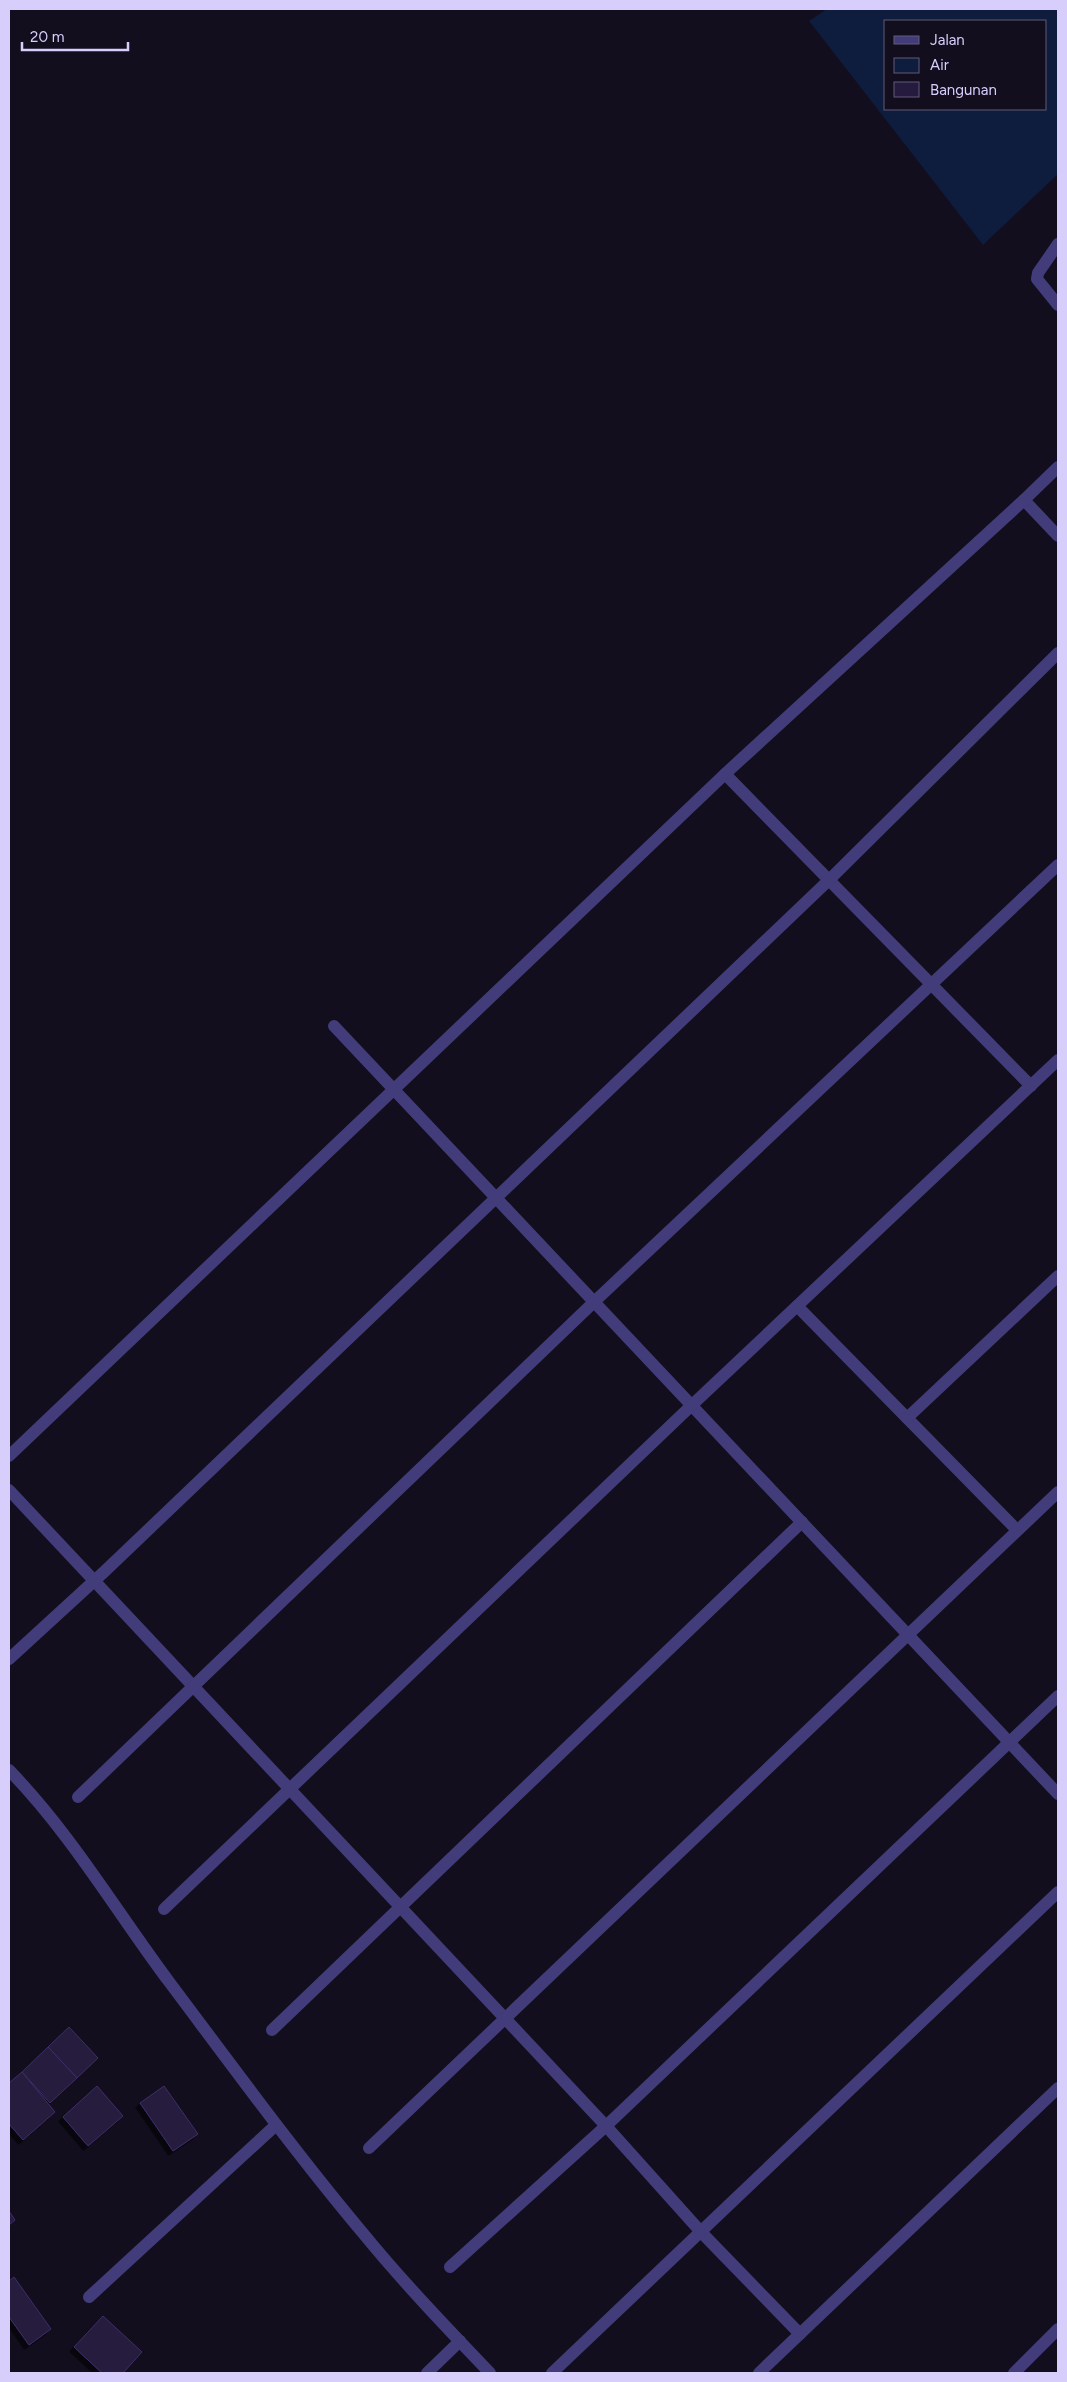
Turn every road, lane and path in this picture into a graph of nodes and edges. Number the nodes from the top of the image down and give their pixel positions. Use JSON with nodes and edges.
{"nodes":[{"id":1,"x":1058,"y":244,"type":"edge"},
{"id":2,"x":1058,"y":305,"type":"edge"},
{"id":3,"x":1058,"y":467,"type":"edge"},
{"id":4,"x":1024,"y":500,"type":"junction"},
{"id":5,"x":1058,"y":536,"type":"edge"},
{"id":6,"x":1058,"y":653,"type":"edge"},
{"id":7,"x":725,"y":774,"type":"junction"},
{"id":8,"x":1058,"y":865,"type":"edge"},
{"id":9,"x":829,"y":880,"type":"junction"},
{"id":10,"x":932,"y":985,"type":"junction"},
{"id":11,"x":334,"y":1026,"type":"dead end"},
{"id":12,"x":1058,"y":1060,"type":"edge"},
{"id":13,"x":1031,"y":1086,"type":"junction"},
{"id":14,"x":394,"y":1089,"type":"junction"},
{"id":15,"x":496,"y":1198,"type":"junction"},
{"id":16,"x":1058,"y":1276,"type":"edge"},
{"id":17,"x":594,"y":1302,"type":"junction"},
{"id":18,"x":797,"y":1306,"type":"junction"},
{"id":19,"x":692,"y":1405,"type":"junction"},
{"id":20,"x":907,"y":1418,"type":"junction"},
{"id":21,"x":9,"y":1456,"type":"edge"},
{"id":22,"x":9,"y":1490,"type":"edge"},
{"id":23,"x":1058,"y":1492,"type":"edge"},
{"id":24,"x":802,"y":1522,"type":"junction"},
{"id":25,"x":1017,"y":1530,"type":"junction"},
{"id":26,"x":94,"y":1582,"type":"junction"},
{"id":27,"x":908,"y":1635,"type":"junction"},
{"id":28,"x":9,"y":1659,"type":"edge"},
{"id":29,"x":193,"y":1687,"type":"junction"},
{"id":30,"x":1058,"y":1696,"type":"edge"},
{"id":31,"x":1010,"y":1742,"type":"junction"},
{"id":32,"x":9,"y":1770,"type":"edge"},
{"id":33,"x":289,"y":1790,"type":"junction"},
{"id":34,"x":1058,"y":1794,"type":"edge"},
{"id":35,"x":78,"y":1797,"type":"dead end"},
{"id":36,"x":1058,"y":1892,"type":"edge"},
{"id":37,"x":400,"y":1907,"type":"junction"},
{"id":38,"x":164,"y":1909,"type":"dead end"},
{"id":39,"x":504,"y":2019,"type":"junction"},
{"id":40,"x":272,"y":2030,"type":"dead end"},
{"id":41,"x":1058,"y":2088,"type":"edge"},
{"id":42,"x":276,"y":2125,"type":"junction"},
{"id":43,"x":606,"y":2126,"type":"junction"},
{"id":44,"x":369,"y":2148,"type":"dead end"},
{"id":45,"x":701,"y":2232,"type":"junction"},
{"id":46,"x":450,"y":2267,"type":"dead end"},
{"id":47,"x":89,"y":2297,"type":"dead end"},
{"id":48,"x":1058,"y":2329,"type":"edge"},
{"id":49,"x":800,"y":2334,"type":"junction"},
{"id":50,"x":460,"y":2341,"type":"junction"},
{"id":51,"x":427,"y":2373,"type":"edge"},
{"id":52,"x":490,"y":2373,"type":"edge"},
{"id":53,"x":552,"y":2373,"type":"edge"},
{"id":54,"x":759,"y":2373,"type":"edge"},
{"id":55,"x":1014,"y":2373,"type":"edge"}],
"edges":[{"from":1,"to":2,"type":"street"},
{"from":3,"to":4,"type":"street"},
{"from":4,"to":5,"type":"street"},
{"from":4,"to":7,"type":"street"},
{"from":6,"to":9,"type":"street"},
{"from":7,"to":9,"type":"street"},
{"from":7,"to":14,"type":"street"},
{"from":8,"to":10,"type":"street"},
{"from":9,"to":10,"type":"street"},
{"from":9,"to":15,"type":"street"},
{"from":10,"to":13,"type":"street"},
{"from":10,"to":17,"type":"street"},
{"from":11,"to":14,"type":"street"},
{"from":12,"to":13,"type":"street"},
{"from":13,"to":18,"type":"street"},
{"from":14,"to":15,"type":"street"},
{"from":14,"to":21,"type":"street"},
{"from":15,"to":17,"type":"street"},
{"from":15,"to":26,"type":"street"},
{"from":16,"to":20,"type":"street"},
{"from":17,"to":19,"type":"street"},
{"from":17,"to":29,"type":"street"},
{"from":18,"to":19,"type":"street"},
{"from":18,"to":20,"type":"street"},
{"from":19,"to":24,"type":"street"},
{"from":19,"to":33,"type":"street"},
{"from":20,"to":25,"type":"street"},
{"from":22,"to":26,"type":"street"},
{"from":23,"to":25,"type":"street"},
{"from":24,"to":27,"type":"street"},
{"from":24,"to":37,"type":"street"},
{"from":25,"to":27,"type":"street"},
{"from":26,"to":28,"type":"street"},
{"from":26,"to":29,"type":"street"},
{"from":27,"to":31,"type":"street"},
{"from":27,"to":39,"type":"street"},
{"from":29,"to":33,"type":"street"},
{"from":29,"to":35,"type":"street"},
{"from":30,"to":31,"type":"street"},
{"from":31,"to":34,"type":"street"},
{"from":31,"to":43,"type":"street"},
{"from":32,"to":42,"type":"street"},
{"from":33,"to":37,"type":"street"},
{"from":33,"to":38,"type":"street"},
{"from":36,"to":45,"type":"street"},
{"from":37,"to":39,"type":"street"},
{"from":37,"to":40,"type":"street"},
{"from":39,"to":43,"type":"street"},
{"from":39,"to":44,"type":"street"},
{"from":41,"to":49,"type":"street"},
{"from":42,"to":47,"type":"street"},
{"from":42,"to":50,"type":"street"},
{"from":43,"to":45,"type":"street"},
{"from":43,"to":46,"type":"street"},
{"from":45,"to":49,"type":"street"},
{"from":45,"to":53,"type":"street"},
{"from":48,"to":55,"type":"street"},
{"from":49,"to":54,"type":"street"},
{"from":50,"to":51,"type":"street"},
{"from":50,"to":52,"type":"street"}]}
